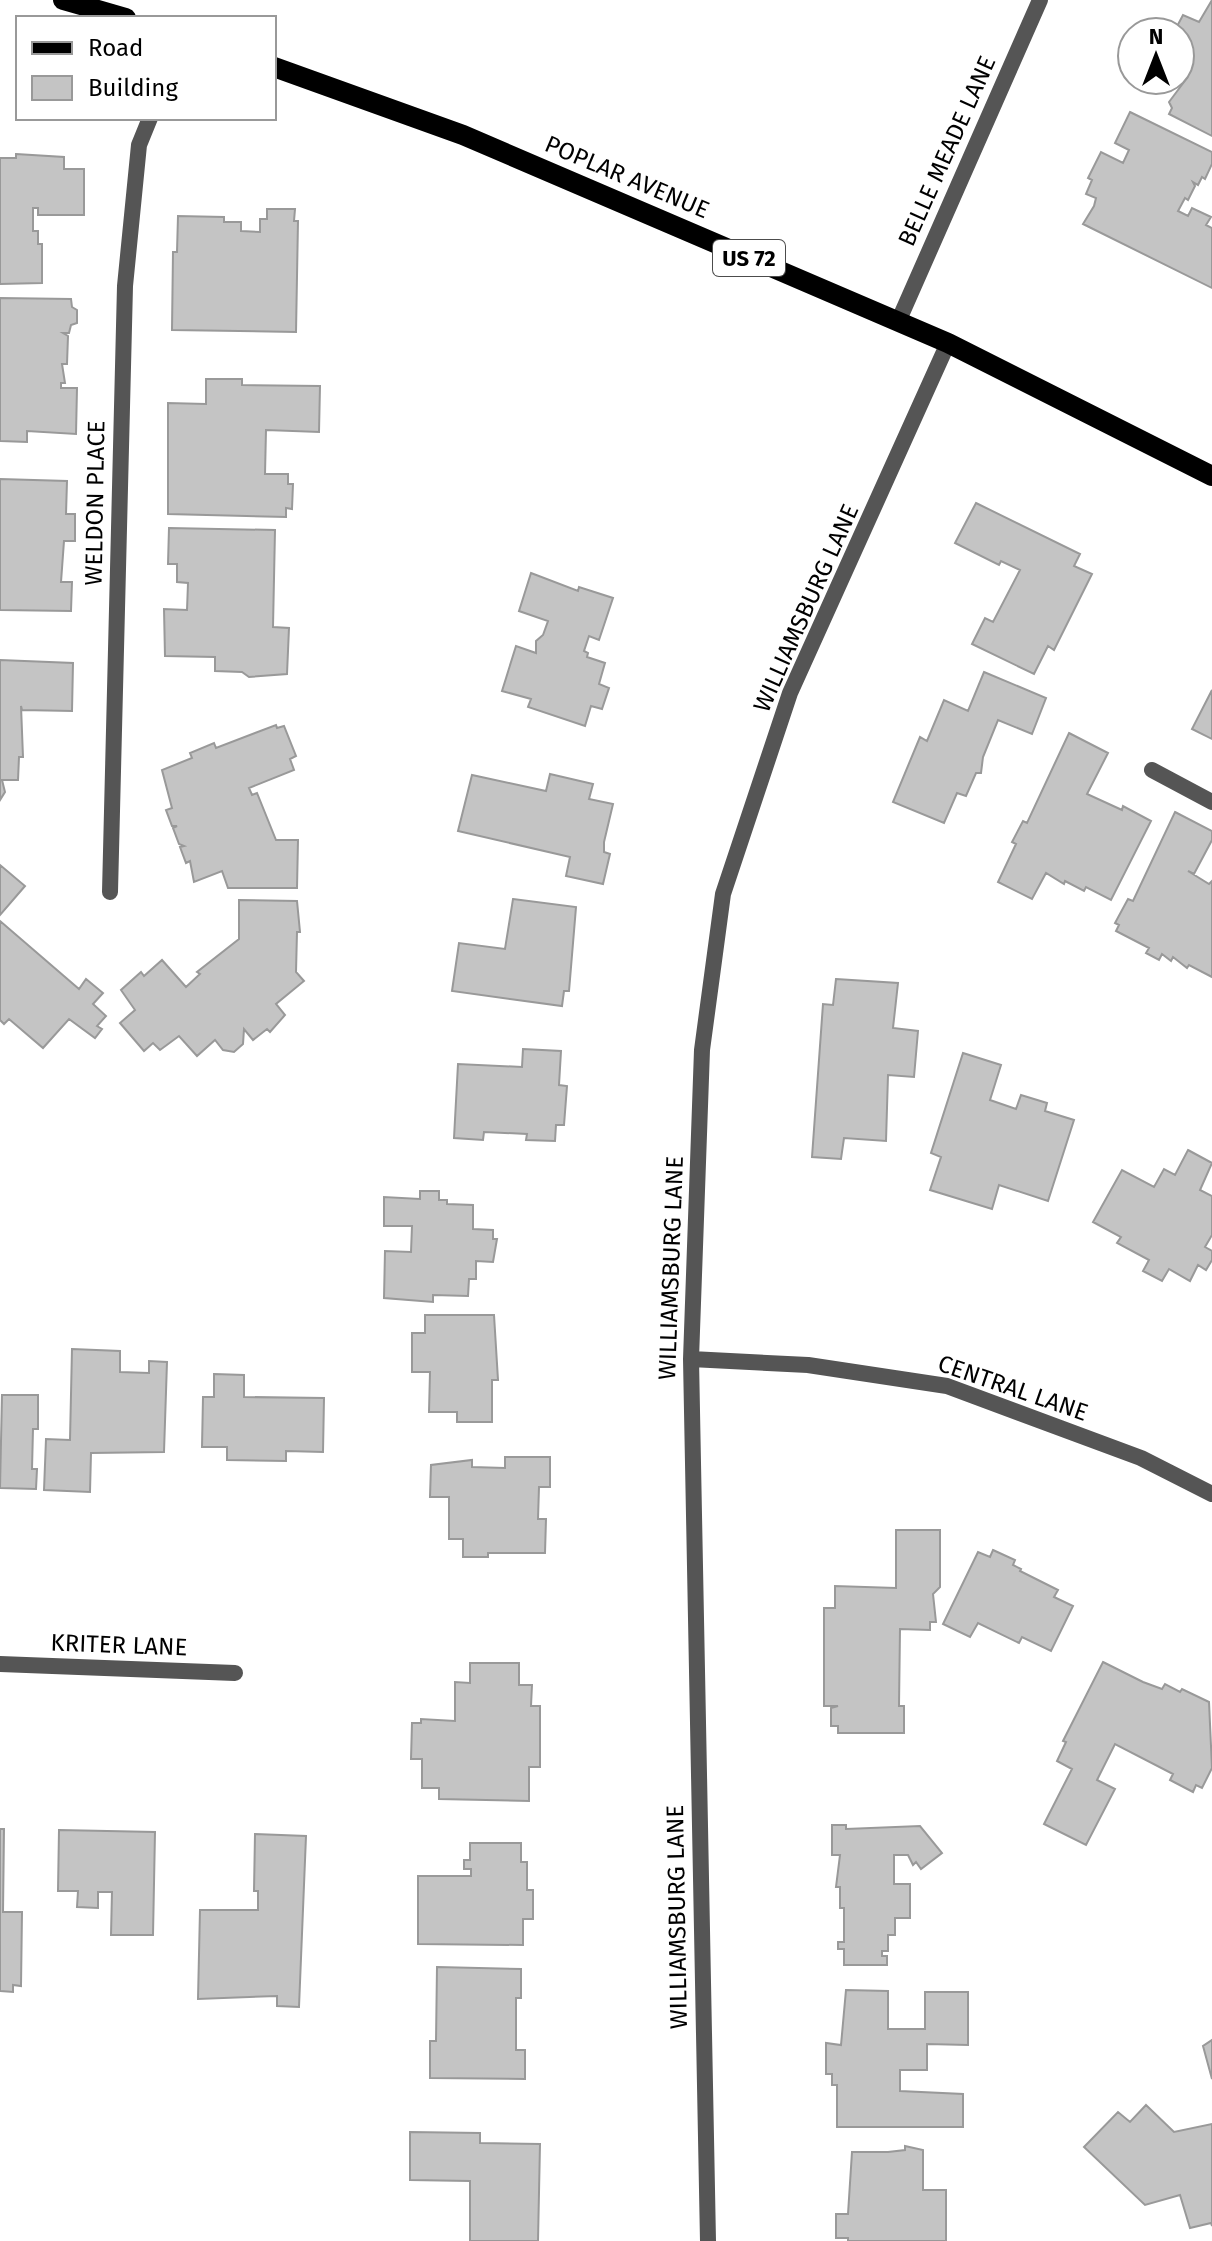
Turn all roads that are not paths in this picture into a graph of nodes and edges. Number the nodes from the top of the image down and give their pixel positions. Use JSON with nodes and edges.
{"nodes":[{"id":1,"x":63,"y":0,"type":"edge"},
{"id":2,"x":1040,"y":0,"type":"edge"},
{"id":3,"x":119,"y":16,"type":"edge"},
{"id":4,"x":276,"y":68,"type":"edge"},
{"id":5,"x":149,"y":120,"type":"edge"},
{"id":6,"x":898,"y":322,"type":"junction"},
{"id":7,"x":948,"y":343,"type":"junction"},
{"id":8,"x":1212,"y":476,"type":"edge"},
{"id":9,"x":1152,"y":770,"type":"dead end"},
{"id":10,"x":1212,"y":802,"type":"edge"},
{"id":11,"x":110,"y":892,"type":"dead end"},
{"id":12,"x":691,"y":1359,"type":"junction"},
{"id":13,"x":1212,"y":1494,"type":"edge"},
{"id":14,"x":0,"y":1664,"type":"edge"},
{"id":15,"x":235,"y":1673,"type":"dead end"},
{"id":16,"x":708,"y":2241,"type":"edge"}],
"edges":[{"from":1,"to":3,"type":"main road"},
{"from":2,"to":6,"type":"street","name":"BELLE MEADE LANE"},
{"from":4,"to":6,"type":"main road","name":"POPLAR AVENUE","number":"US 72"},
{"from":5,"to":11,"type":"street","name":"WELDON PLACE"},
{"from":6,"to":7,"type":"main road","name":"POPLAR AVENUE","number":"US 72"},
{"from":7,"to":8,"type":"main road","name":"POPLAR AVENUE","number":"US 72"},
{"from":7,"to":12,"type":"street","name":"WILLIAMSBURG LANE"},
{"from":9,"to":10,"type":"street"},
{"from":12,"to":13,"type":"street","name":"CENTRAL LANE"},
{"from":12,"to":16,"type":"street","name":"WILLIAMSBURG LANE"},
{"from":14,"to":15,"type":"street","name":"KRITER LANE"}]}
